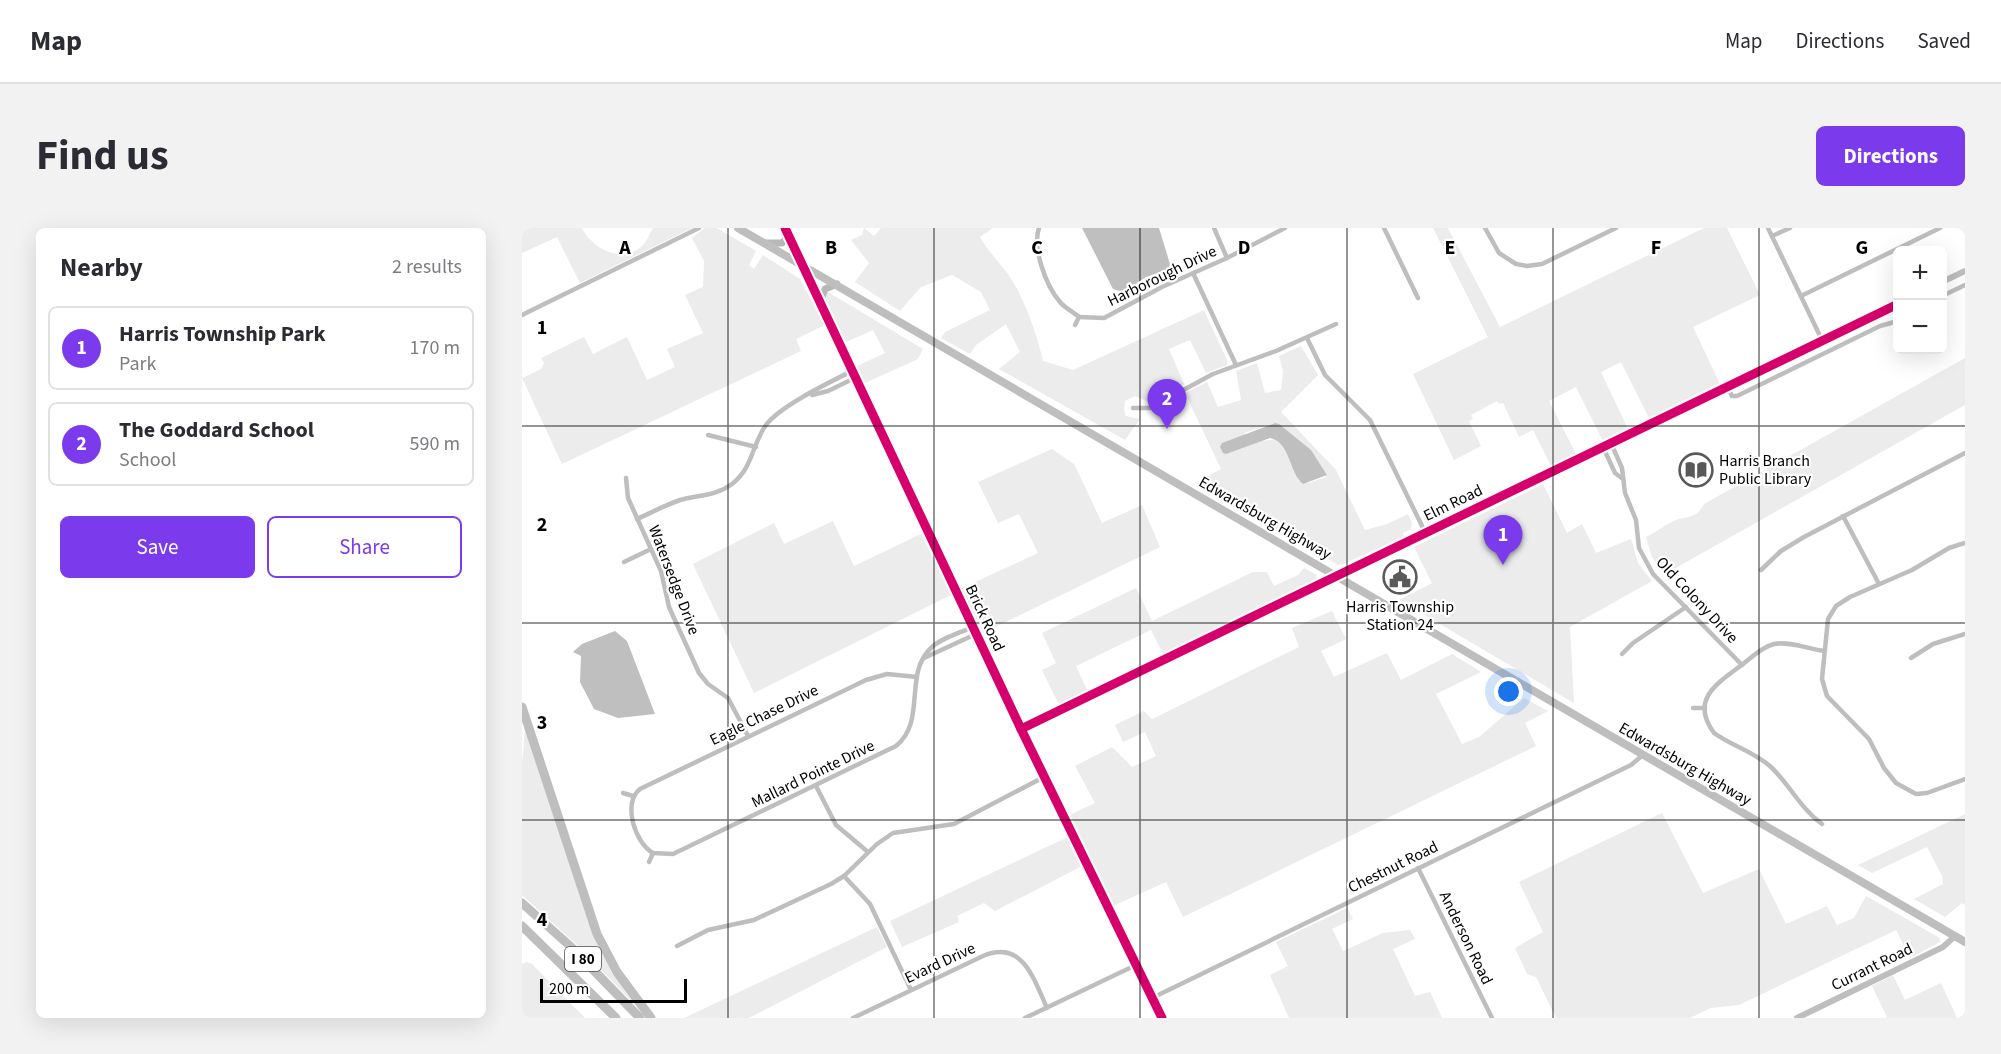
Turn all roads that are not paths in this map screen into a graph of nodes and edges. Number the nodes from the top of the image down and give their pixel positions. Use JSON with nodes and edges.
{"nodes":[{"id":1,"x":699,"y":228,"type":"edge"},
{"id":2,"x":738,"y":228,"type":"edge"},
{"id":3,"x":1037,"y":228,"type":"edge"},
{"id":4,"x":1214,"y":228,"type":"edge"},
{"id":5,"x":1285,"y":228,"type":"edge"},
{"id":6,"x":1384,"y":228,"type":"edge"},
{"id":7,"x":1485,"y":228,"type":"edge"},
{"id":8,"x":1616,"y":228,"type":"edge"},
{"id":9,"x":1768,"y":228,"type":"edge"},
{"id":10,"x":1790,"y":228,"type":"edge"},
{"id":11,"x":1940,"y":228,"type":"edge"},
{"id":12,"x":786,"y":229,"type":"edge"},
{"id":13,"x":1772,"y":236,"type":"junction"},
{"id":14,"x":765,"y":243,"type":"junction"},
{"id":15,"x":1227,"y":258,"type":"junction"},
{"id":16,"x":803,"y":265,"type":"junction"},
{"id":17,"x":1965,"y":271,"type":"edge"},
{"id":18,"x":1193,"y":273,"type":"junction"},
{"id":19,"x":1947,"y":280,"type":"edge"},
{"id":20,"x":837,"y":284,"type":"junction"},
{"id":21,"x":1965,"y":285,"type":"edge"},
{"id":22,"x":1947,"y":294,"type":"edge"},
{"id":23,"x":1801,"y":296,"type":"junction"},
{"id":24,"x":1418,"y":298,"type":"dead end"},
{"id":25,"x":820,"y":302,"type":"junction"},
{"id":26,"x":1893,"y":306,"type":"edge"},
{"id":27,"x":522,"y":315,"type":"edge"},
{"id":28,"x":1079,"y":317,"type":"junction"},
{"id":29,"x":1893,"y":322,"type":"edge"},
{"id":30,"x":1336,"y":324,"type":"dead end"},
{"id":31,"x":1075,"y":325,"type":"dead end"},
{"id":32,"x":1306,"y":338,"type":"junction"},
{"id":33,"x":1822,"y":340,"type":"junction"},
{"id":34,"x":1236,"y":365,"type":"junction"},
{"id":35,"x":854,"y":375,"type":"junction"},
{"id":36,"x":1727,"y":386,"type":"junction"},
{"id":37,"x":1133,"y":408,"type":"dead end"},
{"id":38,"x":708,"y":435,"type":"dead end"},
{"id":39,"x":1611,"y":443,"type":"junction"},
{"id":40,"x":756,"y":447,"type":"junction"},
{"id":41,"x":1603,"y":447,"type":"junction"},
{"id":42,"x":1965,"y":453,"type":"edge"},
{"id":43,"x":626,"y":478,"type":"dead end"},
{"id":44,"x":1623,"y":479,"type":"junction"},
{"id":45,"x":1843,"y":516,"type":"junction"},
{"id":46,"x":638,"y":519,"type":"junction"},
{"id":47,"x":1425,"y":532,"type":"junction"},
{"id":48,"x":1965,"y":543,"type":"edge"},
{"id":49,"x":651,"y":549,"type":"junction"},
{"id":50,"x":624,"y":562,"type":"dead end"},
{"id":51,"x":1761,"y":570,"type":"dead end"},
{"id":52,"x":1337,"y":575,"type":"junction"},
{"id":53,"x":1879,"y":584,"type":"junction"},
{"id":54,"x":1686,"y":607,"type":"junction"},
{"id":55,"x":975,"y":631,"type":"junction"},
{"id":56,"x":1965,"y":634,"type":"edge"},
{"id":57,"x":1824,"y":651,"type":"junction"},
{"id":58,"x":1623,"y":654,"type":"dead end"},
{"id":59,"x":1911,"y":658,"type":"dead end"},
{"id":60,"x":1742,"y":665,"type":"junction"},
{"id":61,"x":917,"y":677,"type":"junction"},
{"id":62,"x":522,"y":706,"type":"edge"},
{"id":63,"x":1693,"y":708,"type":"dead end"},
{"id":64,"x":1705,"y":708,"type":"junction"},
{"id":65,"x":1021,"y":729,"type":"junction"},
{"id":66,"x":748,"y":736,"type":"junction"},
{"id":67,"x":1643,"y":755,"type":"junction"},
{"id":68,"x":1044,"y":777,"type":"junction"},
{"id":69,"x":1965,"y":779,"type":"edge"},
{"id":70,"x":816,"y":786,"type":"junction"},
{"id":71,"x":623,"y":793,"type":"dead end"},
{"id":72,"x":1917,"y":794,"type":"junction"},
{"id":73,"x":632,"y":798,"type":"junction"},
{"id":74,"x":1915,"y":802,"type":"dead end"},
{"id":75,"x":1821,"y":824,"type":"dead end"},
{"id":76,"x":868,"y":852,"type":"junction"},
{"id":77,"x":653,"y":854,"type":"junction"},
{"id":78,"x":649,"y":862,"type":"dead end"},
{"id":79,"x":1418,"y":868,"type":"junction"},
{"id":80,"x":844,"y":876,"type":"junction"},
{"id":81,"x":522,"y":903,"type":"edge"},
{"id":82,"x":522,"y":926,"type":"edge"},
{"id":83,"x":1955,"y":936,"type":"junction"},
{"id":84,"x":1965,"y":942,"type":"edge"},
{"id":85,"x":677,"y":946,"type":"dead end"},
{"id":86,"x":1136,"y":965,"type":"junction"},
{"id":87,"x":911,"y":990,"type":"junction"},
{"id":88,"x":1152,"y":998,"type":"junction"},
{"id":89,"x":1047,"y":1008,"type":"junction"},
{"id":90,"x":616,"y":1018,"type":"edge"},
{"id":91,"x":640,"y":1018,"type":"edge"},
{"id":92,"x":651,"y":1018,"type":"edge"},
{"id":93,"x":853,"y":1018,"type":"edge"},
{"id":94,"x":1025,"y":1018,"type":"edge"},
{"id":95,"x":1162,"y":1018,"type":"edge"},
{"id":96,"x":1492,"y":1018,"type":"edge"},
{"id":97,"x":1797,"y":1018,"type":"edge"}],
"edges":[{"from":1,"to":27,"type":"street"},
{"from":2,"to":14,"type":"main road","name":"Edwardsburg Highway"},
{"from":3,"to":28,"type":"street"},
{"from":4,"to":15,"type":"street"},
{"from":5,"to":15,"type":"street","name":"Harborough Drive"},
{"from":6,"to":24,"type":"street"},
{"from":7,"to":8,"type":"street"},
{"from":9,"to":13,"type":"street"},
{"from":10,"to":13,"type":"street"},
{"from":11,"to":23,"type":"street"},
{"from":12,"to":14,"type":"main road"},
{"from":12,"to":16,"type":"street","name":"Brick Road"},
{"from":13,"to":23,"type":"street"},
{"from":14,"to":16,"type":"main road","name":"Edwardsburg Highway"},
{"from":15,"to":18,"type":"street","name":"Harborough Drive"},
{"from":16,"to":20,"type":"main road","name":"Edwardsburg Highway"},
{"from":16,"to":25,"type":"street","name":"Brick Road"},
{"from":17,"to":19,"type":"street"},
{"from":18,"to":28,"type":"street","name":"Harborough Drive"},
{"from":18,"to":34,"type":"street"},
{"from":20,"to":25,"type":"main road"},
{"from":20,"to":52,"type":"main road","name":"Edwardsburg Highway"},
{"from":21,"to":22,"type":"street"},
{"from":23,"to":33,"type":"street"},
{"from":25,"to":35,"type":"street","name":"Brick Road"},
{"from":26,"to":33,"type":"street","name":"Elm Road"},
{"from":28,"to":31,"type":"street"},
{"from":29,"to":36,"type":"street"},
{"from":30,"to":32,"type":"street"},
{"from":32,"to":34,"type":"street"},
{"from":32,"to":47,"type":"street"},
{"from":33,"to":36,"type":"street","name":"Elm Road"},
{"from":34,"to":37,"type":"street"},
{"from":35,"to":40,"type":"street"},
{"from":35,"to":55,"type":"street","name":"Brick Road"},
{"from":36,"to":39,"type":"street","name":"Elm Road"},
{"from":38,"to":40,"type":"street"},
{"from":39,"to":41,"type":"street","name":"Elm Road"},
{"from":39,"to":44,"type":"street","name":"Old Colony Drive"},
{"from":40,"to":46,"type":"street"},
{"from":41,"to":44,"type":"street","name":"Old Colony Drive"},
{"from":41,"to":47,"type":"street","name":"Elm Road"},
{"from":42,"to":45,"type":"street"},
{"from":43,"to":46,"type":"street","name":"Watersedge Drive"},
{"from":44,"to":54,"type":"street","name":"Old Colony Drive"},
{"from":45,"to":51,"type":"street"},
{"from":45,"to":53,"type":"street"},
{"from":46,"to":49,"type":"street","name":"Watersedge Drive"},
{"from":47,"to":52,"type":"street","name":"Elm Road"},
{"from":48,"to":53,"type":"street"},
{"from":49,"to":50,"type":"street"},
{"from":49,"to":66,"type":"street","name":"Watersedge Drive"},
{"from":52,"to":65,"type":"street","name":"Elm Road"},
{"from":52,"to":67,"type":"main road","name":"Edwardsburg Highway"},
{"from":53,"to":57,"type":"street"},
{"from":54,"to":58,"type":"street"},
{"from":54,"to":60,"type":"street","name":"Old Colony Drive"},
{"from":55,"to":61,"type":"street","name":"Mallard Pointe Drive"},
{"from":55,"to":65,"type":"street","name":"Brick Road"},
{"from":56,"to":59,"type":"street"},
{"from":57,"to":60,"type":"street"},
{"from":57,"to":72,"type":"street"},
{"from":60,"to":64,"type":"street"},
{"from":61,"to":66,"type":"street","name":"Eagle Chase Drive"},
{"from":61,"to":70,"type":"street","name":"Mallard Pointe Drive"},
{"from":62,"to":92,"type":"highway"},
{"from":63,"to":64,"type":"street"},
{"from":64,"to":75,"type":"street"},
{"from":65,"to":68,"type":"street","name":"Brick Road"},
{"from":66,"to":73,"type":"street","name":"Eagle Chase Drive"},
{"from":67,"to":79,"type":"street","name":"Chestnut Road"},
{"from":67,"to":83,"type":"main road","name":"Edwardsburg Highway"},
{"from":68,"to":76,"type":"street"},
{"from":68,"to":86,"type":"street","name":"Brick Road"},
{"from":69,"to":72,"type":"street"},
{"from":70,"to":76,"type":"street"},
{"from":70,"to":77,"type":"street","name":"Mallard Pointe Drive"},
{"from":71,"to":73,"type":"street"},
{"from":72,"to":74,"type":"street"},
{"from":73,"to":77,"type":"street"},
{"from":76,"to":80,"type":"street"},
{"from":77,"to":78,"type":"street"},
{"from":79,"to":88,"type":"street","name":"Chestnut Road"},
{"from":79,"to":96,"type":"street","name":"Anderson Road"},
{"from":80,"to":85,"type":"street"},
{"from":80,"to":87,"type":"street"},
{"from":81,"to":91,"type":"highway","number":"I 80"},
{"from":82,"to":90,"type":"highway","number":"I 80"},
{"from":83,"to":84,"type":"main road","name":"Edwardsburg Highway"},
{"from":83,"to":97,"type":"street","name":"Currant Road"},
{"from":86,"to":88,"type":"street","name":"Brick Road"},
{"from":86,"to":89,"type":"street"},
{"from":87,"to":89,"type":"street","name":"Evard Drive"},
{"from":87,"to":93,"type":"street","name":"Evard Drive"},
{"from":88,"to":95,"type":"street","name":"Brick Road"},
{"from":89,"to":94,"type":"street"}]}
